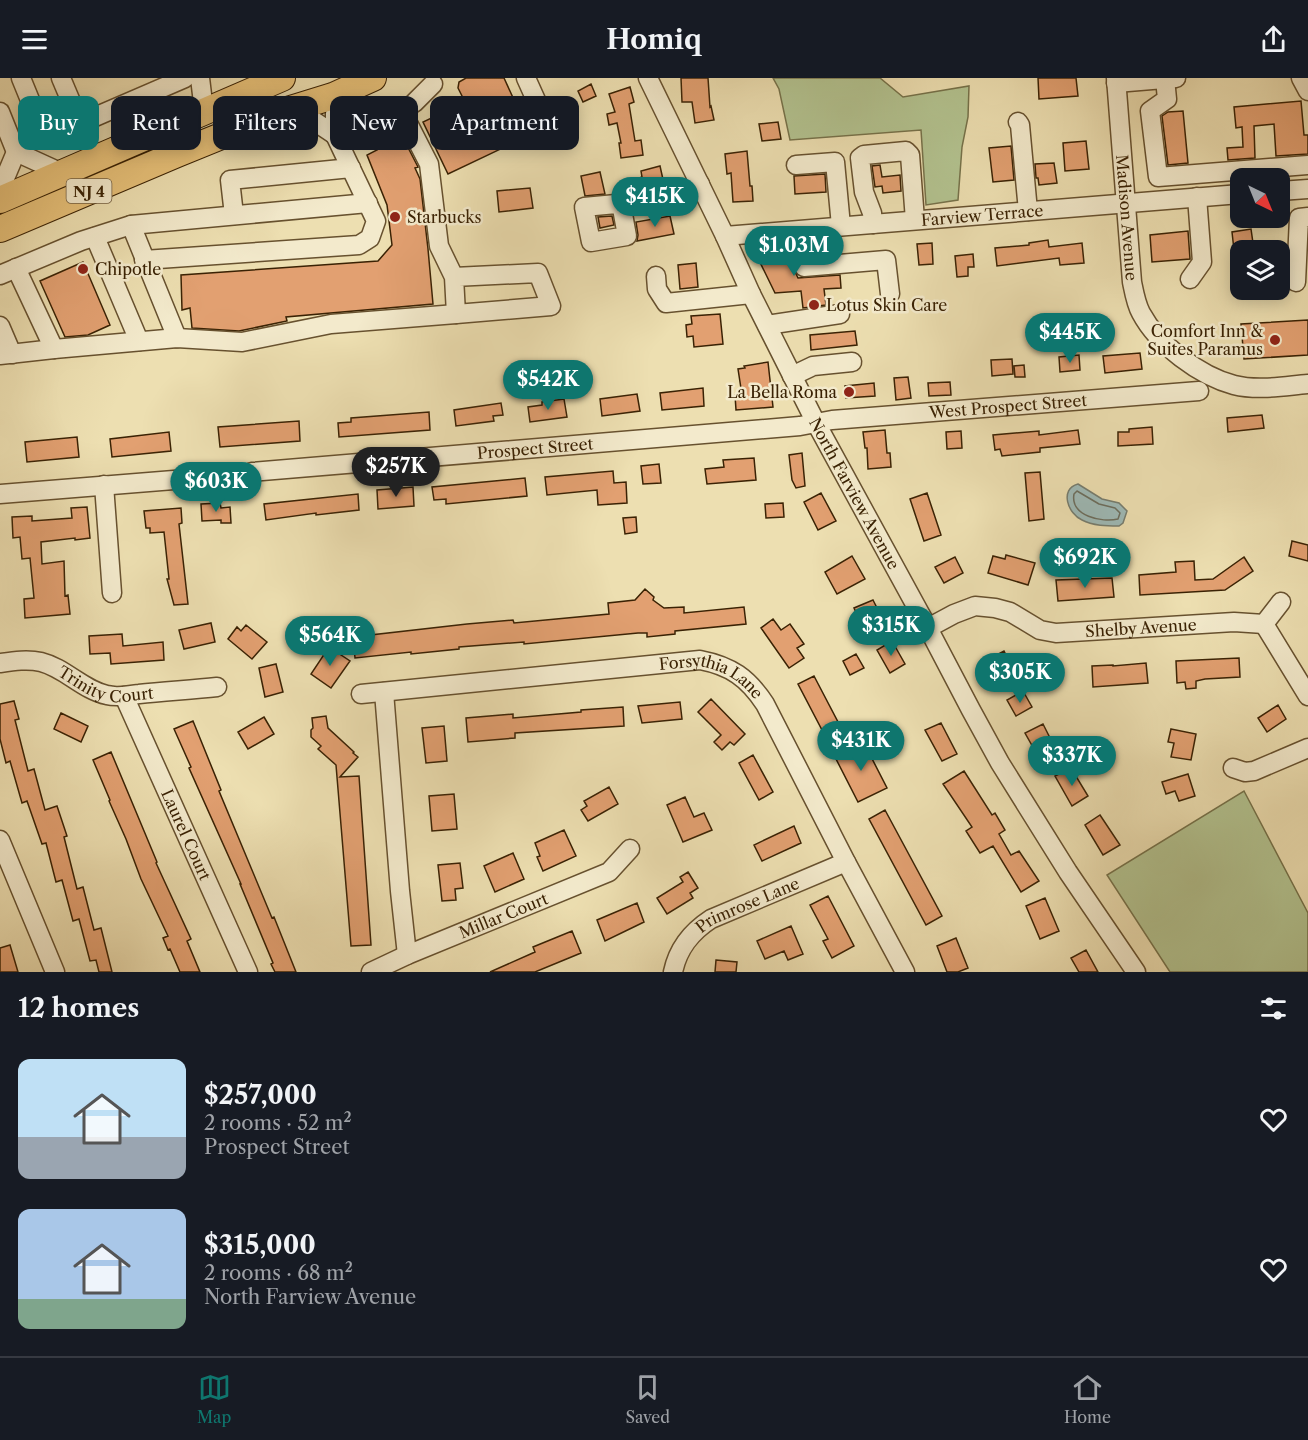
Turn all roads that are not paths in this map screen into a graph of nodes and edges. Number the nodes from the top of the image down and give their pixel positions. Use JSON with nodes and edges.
{"nodes":[{"id":1,"x":21,"y":78,"type":"edge"},
{"id":2,"x":61,"y":78,"type":"edge"},
{"id":3,"x":185,"y":78,"type":"edge"},
{"id":4,"x":200,"y":78,"type":"edge"},
{"id":5,"x":282,"y":78,"type":"edge"},
{"id":6,"x":374,"y":78,"type":"edge"},
{"id":7,"x":526,"y":78,"type":"edge"},
{"id":8,"x":648,"y":78,"type":"edge"},
{"id":9,"x":1301,"y":78,"type":"edge"},
{"id":10,"x":1142,"y":79,"type":"edge"},
{"id":11,"x":1171,"y":79,"type":"edge"},
{"id":12,"x":434,"y":80,"type":"edge"},
{"id":13,"x":1116,"y":80,"type":"edge"},
{"id":14,"x":340,"y":86,"type":"edge"},
{"id":15,"x":1308,"y":91,"type":"edge"},
{"id":16,"x":28,"y":96,"type":"edge"},
{"id":17,"x":69,"y":96,"type":"edge"},
{"id":18,"x":317,"y":96,"type":"edge"},
{"id":19,"x":534,"y":96,"type":"edge"},
{"id":20,"x":418,"y":98,"type":"edge"},
{"id":21,"x":204,"y":111,"type":"junction"},
{"id":22,"x":0,"y":113,"type":"edge"},
{"id":23,"x":99,"y":115,"type":"edge"},
{"id":24,"x":1018,"y":122,"type":"dead end"},
{"id":25,"x":213,"y":139,"type":"edge"},
{"id":26,"x":418,"y":143,"type":"edge"},
{"id":27,"x":342,"y":150,"type":"edge"},
{"id":28,"x":16,"y":152,"type":"junction"},
{"id":29,"x":796,"y":165,"type":"dead end"},
{"id":30,"x":1308,"y":165,"type":"edge"},
{"id":31,"x":351,"y":168,"type":"junction"},
{"id":32,"x":1224,"y":172,"type":"junction"},
{"id":33,"x":62,"y":173,"type":"junction"},
{"id":34,"x":700,"y":184,"type":"junction"},
{"id":35,"x":1230,"y":187,"type":"edge"},
{"id":36,"x":1308,"y":189,"type":"edge"},
{"id":37,"x":0,"y":190,"type":"edge"},
{"id":38,"x":1290,"y":190,"type":"edge"},
{"id":39,"x":1230,"y":194,"type":"edge"},
{"id":40,"x":1197,"y":197,"type":"junction"},
{"id":41,"x":0,"y":200,"type":"edge"},
{"id":42,"x":368,"y":203,"type":"junction"},
{"id":43,"x":621,"y":203,"type":"dead end"},
{"id":44,"x":1126,"y":203,"type":"junction"},
{"id":45,"x":1028,"y":211,"type":"junction"},
{"id":46,"x":234,"y":215,"type":"junction"},
{"id":47,"x":1308,"y":217,"type":"edge"},
{"id":48,"x":915,"y":220,"type":"junction"},
{"id":49,"x":873,"y":224,"type":"junction"},
{"id":50,"x":130,"y":225,"type":"junction"},
{"id":51,"x":841,"y":226,"type":"junction"},
{"id":52,"x":0,"y":229,"type":"edge"},
{"id":53,"x":801,"y":231,"type":"junction"},
{"id":54,"x":725,"y":236,"type":"junction"},
{"id":55,"x":95,"y":237,"type":"junction"},
{"id":56,"x":144,"y":260,"type":"junction"},
{"id":57,"x":8,"y":271,"type":"edge"},
{"id":58,"x":656,"y":276,"type":"dead end"},
{"id":59,"x":454,"y":277,"type":"junction"},
{"id":60,"x":1190,"y":279,"type":"dead end"},
{"id":61,"x":1296,"y":282,"type":"dead end"},
{"id":62,"x":751,"y":294,"type":"junction"},
{"id":63,"x":891,"y":294,"type":"dead end"},
{"id":64,"x":455,"y":307,"type":"junction"},
{"id":65,"x":840,"y":314,"type":"dead end"},
{"id":66,"x":767,"y":325,"type":"junction"},
{"id":67,"x":0,"y":326,"type":"edge"},
{"id":68,"x":177,"y":338,"type":"junction"},
{"id":69,"x":139,"y":341,"type":"junction"},
{"id":70,"x":54,"y":349,"type":"junction"},
{"id":71,"x":6,"y":354,"type":"edge"},
{"id":72,"x":852,"y":362,"type":"dead end"},
{"id":73,"x":792,"y":376,"type":"junction"},
{"id":74,"x":1308,"y":384,"type":"edge"},
{"id":75,"x":1199,"y":392,"type":"dead end"},
{"id":76,"x":816,"y":423,"type":"junction"},
{"id":77,"x":252,"y":472,"type":"dead end"},
{"id":78,"x":212,"y":477,"type":"dead end"},
{"id":79,"x":104,"y":485,"type":"junction"},
{"id":80,"x":0,"y":494,"type":"edge"},
{"id":81,"x":112,"y":593,"type":"dead end"},
{"id":82,"x":1281,"y":602,"type":"dead end"},
{"id":83,"x":1264,"y":624,"type":"junction"},
{"id":84,"x":928,"y":628,"type":"junction"},
{"id":85,"x":0,"y":663,"type":"edge"},
{"id":86,"x":216,"y":687,"type":"dead end"},
{"id":87,"x":384,"y":692,"type":"junction"},
{"id":88,"x":361,"y":694,"type":"dead end"},
{"id":89,"x":124,"y":696,"type":"junction"},
{"id":90,"x":1308,"y":696,"type":"edge"},
{"id":91,"x":1308,"y":748,"type":"edge"},
{"id":92,"x":1233,"y":768,"type":"dead end"},
{"id":93,"x":0,"y":840,"type":"edge"},
{"id":94,"x":630,"y":849,"type":"dead end"},
{"id":95,"x":846,"y":862,"type":"junction"},
{"id":96,"x":407,"y":955,"type":"junction"},
{"id":97,"x":55,"y":972,"type":"edge"},
{"id":98,"x":248,"y":972,"type":"edge"},
{"id":99,"x":371,"y":972,"type":"edge"},
{"id":100,"x":673,"y":972,"type":"edge"},
{"id":101,"x":905,"y":972,"type":"edge"},
{"id":102,"x":1136,"y":972,"type":"edge"}],
"edges":[{"from":1,"to":16,"type":"street"},
{"from":2,"to":17,"type":"street"},
{"from":3,"to":23,"type":"street"},
{"from":4,"to":21,"type":"street"},
{"from":5,"to":21,"type":"highway","number":"NJ 4"},
{"from":6,"to":14,"type":"highway"},
{"from":7,"to":19,"type":"street"},
{"from":8,"to":34,"type":"street","name":"North Farview Avenue"},
{"from":9,"to":15,"type":"street"},
{"from":10,"to":11,"type":"street"},
{"from":10,"to":13,"type":"street"},
{"from":11,"to":32,"type":"street"},
{"from":12,"to":20,"type":"street"},
{"from":13,"to":44,"type":"street","name":"Madison Avenue"},
{"from":14,"to":18,"type":"highway"},
{"from":21,"to":33,"type":"highway","number":"NJ 4"},
{"from":22,"to":28,"type":"street"},
{"from":24,"to":45,"type":"street"},
{"from":25,"to":52,"type":"highway","number":"NJ 4"},
{"from":26,"to":59,"type":"street"},
{"from":27,"to":31,"type":"street"},
{"from":28,"to":33,"type":"street"},
{"from":28,"to":37,"type":"street"},
{"from":29,"to":51,"type":"street"},
{"from":30,"to":32,"type":"street"},
{"from":31,"to":42,"type":"street"},
{"from":31,"to":46,"type":"street"},
{"from":32,"to":35,"type":"street"},
{"from":33,"to":41,"type":"highway","number":"NJ 4"},
{"from":34,"to":43,"type":"street"},
{"from":34,"to":54,"type":"street","name":"North Farview Avenue"},
{"from":36,"to":38,"type":"street"},
{"from":39,"to":40,"type":"street","name":"Farview Terrace"},
{"from":40,"to":44,"type":"street","name":"Farview Terrace"},
{"from":40,"to":60,"type":"street"},
{"from":42,"to":46,"type":"street"},
{"from":42,"to":56,"type":"street"},
{"from":44,"to":45,"type":"street","name":"Farview Terrace"},
{"from":44,"to":74,"type":"street","name":"Madison Avenue"},
{"from":45,"to":48,"type":"street","name":"Farview Terrace"},
{"from":46,"to":50,"type":"street"},
{"from":47,"to":61,"type":"street"},
{"from":48,"to":49,"type":"street","name":"Farview Terrace"},
{"from":48,"to":49,"type":"street"},
{"from":49,"to":51,"type":"street","name":"Farview Terrace"},
{"from":50,"to":55,"type":"street"},
{"from":50,"to":56,"type":"street"},
{"from":51,"to":53,"type":"street","name":"Farview Terrace"},
{"from":53,"to":54,"type":"street","name":"Farview Terrace"},
{"from":53,"to":63,"type":"street"},
{"from":54,"to":62,"type":"street","name":"North Farview Avenue"},
{"from":55,"to":57,"type":"street"},
{"from":55,"to":69,"type":"street"},
{"from":56,"to":68,"type":"street"},
{"from":57,"to":70,"type":"street"},
{"from":58,"to":62,"type":"street"},
{"from":59,"to":64,"type":"street"},
{"from":59,"to":64,"type":"street"},
{"from":62,"to":66,"type":"street","name":"North Farview Avenue"},
{"from":64,"to":68,"type":"street"},
{"from":65,"to":66,"type":"street"},
{"from":66,"to":73,"type":"street","name":"North Farview Avenue"},
{"from":67,"to":71,"type":"street"},
{"from":68,"to":69,"type":"street"},
{"from":69,"to":70,"type":"street"},
{"from":70,"to":71,"type":"street"},
{"from":72,"to":73,"type":"street"},
{"from":73,"to":76,"type":"street","name":"North Farview Avenue"},
{"from":75,"to":76,"type":"street","name":"West Prospect Street"},
{"from":76,"to":77,"type":"street","name":"Prospect Street"},
{"from":76,"to":84,"type":"street","name":"North Farview Avenue"},
{"from":78,"to":79,"type":"street"},
{"from":79,"to":80,"type":"street"},
{"from":79,"to":81,"type":"street"},
{"from":82,"to":83,"type":"street"},
{"from":83,"to":84,"type":"street","name":"Shelby Avenue"},
{"from":83,"to":90,"type":"street"},
{"from":84,"to":102,"type":"street","name":"North Farview Avenue"},
{"from":85,"to":89,"type":"street","name":"Trinity Court"},
{"from":86,"to":89,"type":"street","name":"Trinity Court"},
{"from":87,"to":88,"type":"street","name":"Forsythia Lane"},
{"from":87,"to":95,"type":"street","name":"Forsythia Lane"},
{"from":87,"to":96,"type":"street"},
{"from":89,"to":98,"type":"street","name":"Laurel Court"},
{"from":91,"to":92,"type":"street"},
{"from":93,"to":97,"type":"street"},
{"from":94,"to":96,"type":"street","name":"Millar Court"},
{"from":95,"to":100,"type":"street","name":"Primrose Lane"},
{"from":95,"to":101,"type":"street","name":"Forsythia Lane"},
{"from":96,"to":99,"type":"street","name":"Millar Court"}]}
